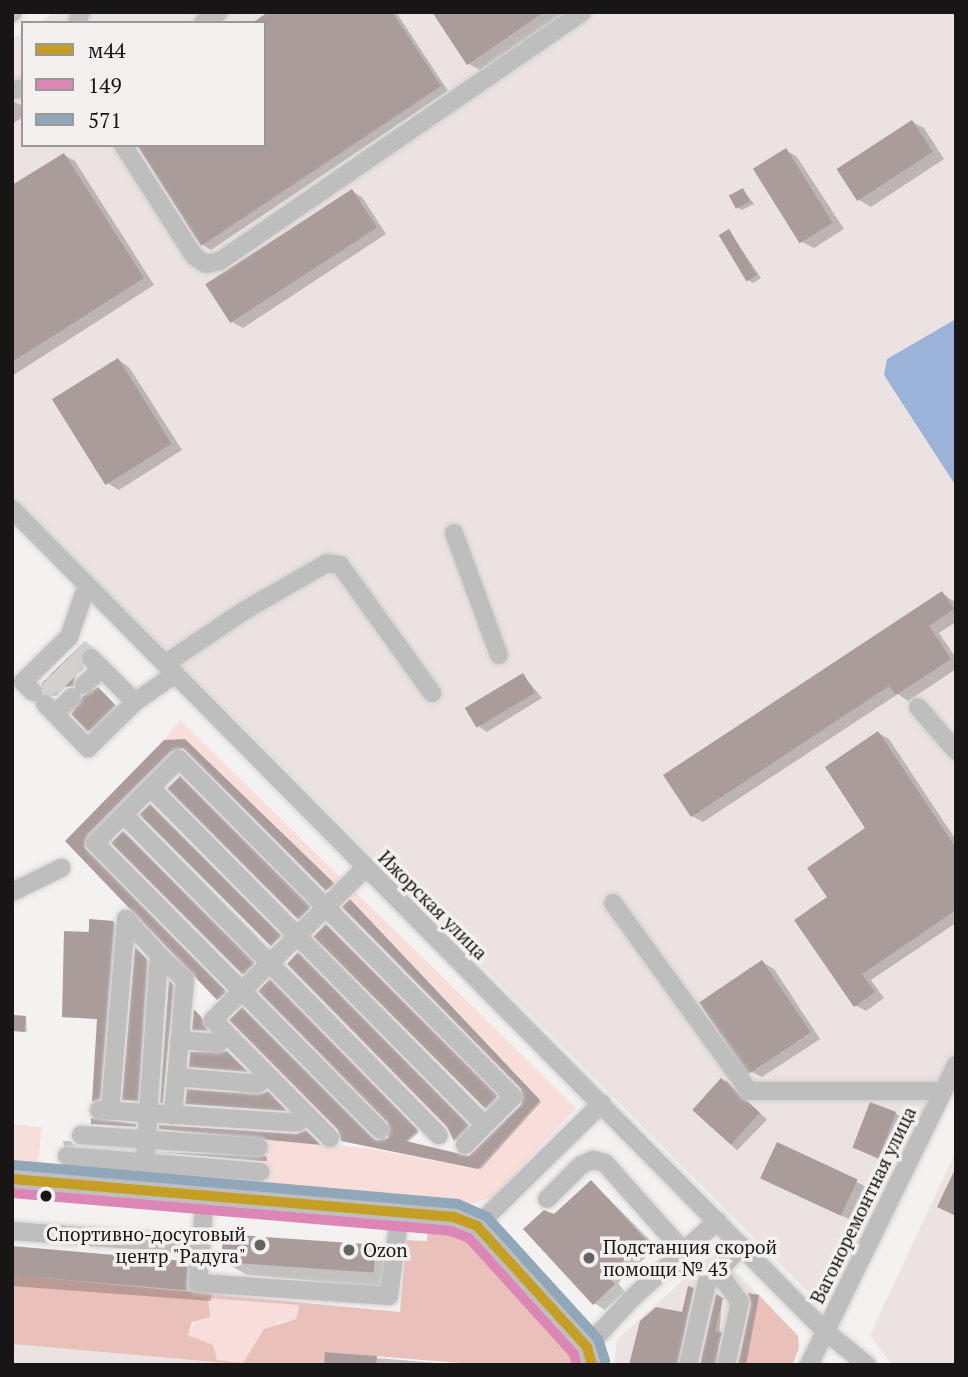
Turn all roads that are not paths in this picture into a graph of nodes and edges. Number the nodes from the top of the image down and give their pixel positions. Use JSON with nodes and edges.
{"nodes":[{"id":1,"x":582,"y":12,"type":"edge"},
{"id":2,"x":124,"y":147,"type":"edge"},
{"id":3,"x":14,"y":514,"type":"edge"},
{"id":4,"x":454,"y":533,"type":"dead end"},
{"id":5,"x":87,"y":585,"type":"junction"},
{"id":6,"x":499,"y":655,"type":"dead end"},
{"id":7,"x":170,"y":669,"type":"junction"},
{"id":8,"x":63,"y":675,"type":"junction"},
{"id":9,"x":432,"y":693,"type":"dead end"},
{"id":10,"x":135,"y":702,"type":"junction"},
{"id":11,"x":918,"y":707,"type":"dead end"},
{"id":12,"x":956,"y":751,"type":"edge"},
{"id":13,"x":151,"y":788,"type":"junction"},
{"id":14,"x":124,"y":815,"type":"junction"},
{"id":15,"x":366,"y":867,"type":"junction"},
{"id":16,"x":61,"y":868,"type":"dead end"},
{"id":17,"x":12,"y":892,"type":"edge"},
{"id":18,"x":613,"y":903,"type":"dead end"},
{"id":19,"x":326,"y":907,"type":"junction"},
{"id":20,"x":297,"y":936,"type":"junction"},
{"id":21,"x":159,"y":955,"type":"junction"},
{"id":22,"x":270,"y":963,"type":"junction"},
{"id":23,"x":242,"y":991,"type":"junction"},
{"id":24,"x":180,"y":1040,"type":"junction"},
{"id":25,"x":219,"y":1043,"type":"dead end"},
{"id":26,"x":956,"y":1065,"type":"edge"},
{"id":27,"x":176,"y":1077,"type":"junction"},
{"id":28,"x":259,"y":1084,"type":"dead end"},
{"id":29,"x":943,"y":1091,"type":"junction"},
{"id":30,"x":602,"y":1103,"type":"junction"},
{"id":31,"x":150,"y":1113,"type":"junction"},
{"id":32,"x":173,"y":1115,"type":"junction"},
{"id":33,"x":298,"y":1123,"type":"dead end"},
{"id":34,"x":485,"y":1125,"type":"junction"},
{"id":35,"x":380,"y":1130,"type":"dead end"},
{"id":36,"x":81,"y":1135,"type":"dead end"},
{"id":37,"x":439,"y":1135,"type":"dead end"},
{"id":38,"x":148,"y":1138,"type":"junction"},
{"id":39,"x":330,"y":1138,"type":"dead end"},
{"id":40,"x":465,"y":1145,"type":"dead end"},
{"id":41,"x":259,"y":1147,"type":"dead end"},
{"id":42,"x":67,"y":1156,"type":"dead end"},
{"id":43,"x":146,"y":1163,"type":"junction"},
{"id":44,"x":260,"y":1172,"type":"dead end"},
{"id":45,"x":12,"y":1179,"type":"edge"},
{"id":46,"x":144,"y":1189,"type":"junction"},
{"id":47,"x":205,"y":1194,"type":"junction"},
{"id":48,"x":547,"y":1199,"type":"dead end"},
{"id":49,"x":400,"y":1210,"type":"junction"},
{"id":50,"x":717,"y":1221,"type":"junction"},
{"id":51,"x":477,"y":1226,"type":"junction"},
{"id":52,"x":12,"y":1231,"type":"edge"},
{"id":53,"x":201,"y":1245,"type":"junction"},
{"id":54,"x":741,"y":1245,"type":"junction"},
{"id":55,"x":684,"y":1252,"type":"junction"},
{"id":56,"x":718,"y":1272,"type":"junction"},
{"id":57,"x":825,"y":1331,"type":"junction"},
{"id":58,"x":587,"y":1347,"type":"junction"},
{"id":59,"x":592,"y":1365,"type":"edge"},
{"id":60,"x":688,"y":1365,"type":"edge"},
{"id":61,"x":726,"y":1365,"type":"edge"},
{"id":62,"x":810,"y":1365,"type":"edge"},
{"id":63,"x":867,"y":1365,"type":"edge"}],
"edges":[{"from":1,"to":2,"type":"street"},
{"from":3,"to":5,"type":"street","name":"Ижорская улица"},
{"from":4,"to":6,"type":"street"},
{"from":5,"to":7,"type":"street","name":"Ижорская улица"},
{"from":5,"to":8,"type":"street"},
{"from":7,"to":9,"type":"street"},
{"from":7,"to":10,"type":"street"},
{"from":7,"to":15,"type":"street","name":"Ижорская улица"},
{"from":8,"to":10,"type":"street"},
{"from":8,"to":10,"type":"street"},
{"from":11,"to":12,"type":"street"},
{"from":13,"to":14,"type":"street"},
{"from":13,"to":19,"type":"street"},
{"from":13,"to":20,"type":"street"},
{"from":14,"to":22,"type":"street"},
{"from":14,"to":23,"type":"street"},
{"from":15,"to":19,"type":"street"},
{"from":15,"to":30,"type":"street","name":"Ижорская улица"},
{"from":16,"to":17,"type":"street"},
{"from":18,"to":29,"type":"street"},
{"from":19,"to":20,"type":"street"},
{"from":19,"to":34,"type":"street"},
{"from":20,"to":22,"type":"street"},
{"from":20,"to":34,"type":"street"},
{"from":21,"to":24,"type":"street"},
{"from":21,"to":31,"type":"street"},
{"from":21,"to":31,"type":"street"},
{"from":22,"to":23,"type":"street"},
{"from":22,"to":37,"type":"street"},
{"from":23,"to":35,"type":"street"},
{"from":23,"to":39,"type":"street"},
{"from":24,"to":25,"type":"street"},
{"from":24,"to":27,"type":"street"},
{"from":26,"to":29,"type":"street","name":"Вагоноремонтная улица"},
{"from":27,"to":28,"type":"street"},
{"from":27,"to":32,"type":"street"},
{"from":29,"to":57,"type":"street","name":"Вагоноремонтная улица"},
{"from":30,"to":50,"type":"street","name":"Ижорская улица"},
{"from":30,"to":51,"type":"street"},
{"from":31,"to":32,"type":"street"},
{"from":31,"to":38,"type":"street"},
{"from":32,"to":33,"type":"street"},
{"from":34,"to":40,"type":"street"},
{"from":36,"to":38,"type":"street"},
{"from":38,"to":41,"type":"street"},
{"from":38,"to":43,"type":"street"},
{"from":42,"to":43,"type":"street"},
{"from":43,"to":44,"type":"street"},
{"from":43,"to":46,"type":"street"},
{"from":45,"to":46,"type":"street"},
{"from":46,"to":47,"type":"street"},
{"from":47,"to":49,"type":"street"},
{"from":47,"to":53,"type":"street"},
{"from":48,"to":55,"type":"street"},
{"from":49,"to":51,"type":"street"},
{"from":49,"to":53,"type":"street"},
{"from":50,"to":54,"type":"street","name":"Ижорская улица"},
{"from":50,"to":55,"type":"street"},
{"from":51,"to":58,"type":"street"},
{"from":52,"to":53,"type":"street"},
{"from":54,"to":56,"type":"street"},
{"from":54,"to":57,"type":"street","name":"Ижорская улица"},
{"from":55,"to":58,"type":"street"},
{"from":56,"to":60,"type":"street"},
{"from":56,"to":61,"type":"street"},
{"from":57,"to":62,"type":"street","name":"Вагоноремонтная улица"},
{"from":57,"to":63,"type":"street","name":"Ижорская улица"},
{"from":58,"to":59,"type":"street"}]}
